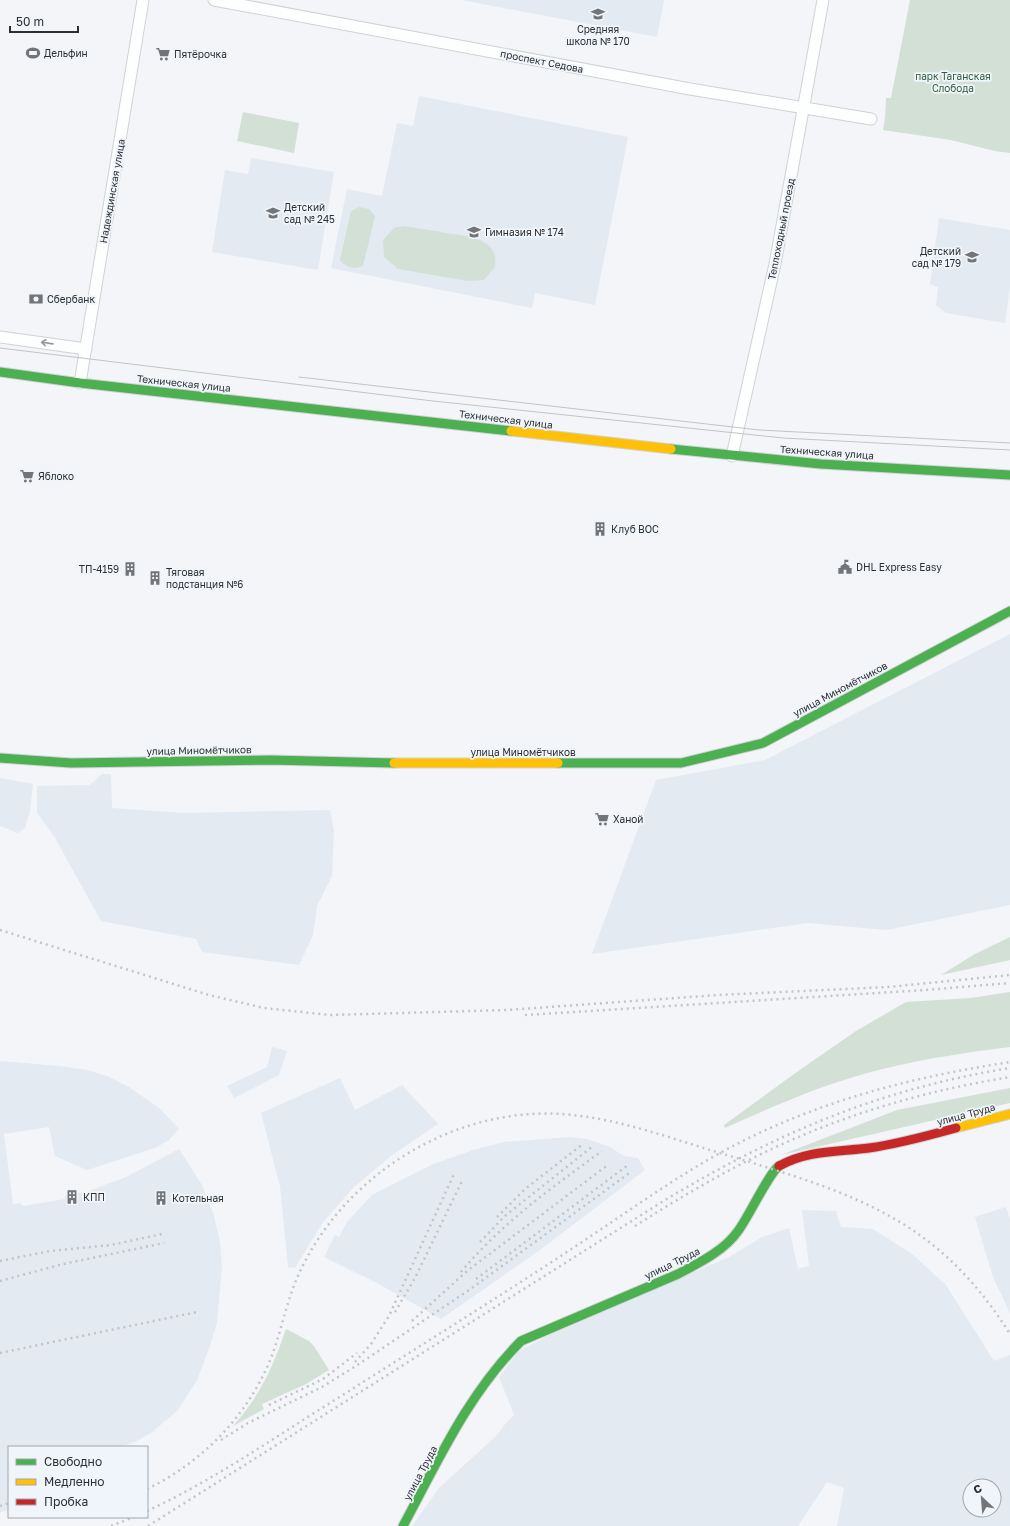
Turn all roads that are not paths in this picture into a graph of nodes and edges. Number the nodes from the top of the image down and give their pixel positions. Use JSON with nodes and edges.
{"nodes":[{"id":1,"x":143,"y":0,"type":"edge"},
{"id":2,"x":214,"y":0,"type":"edge"},
{"id":3,"x":823,"y":0,"type":"edge"},
{"id":4,"x":803,"y":108,"type":"junction"},
{"id":5,"x":872,"y":118,"type":"dead end"},
{"id":6,"x":0,"y":337,"type":"edge"},
{"id":7,"x":86,"y":349,"type":"junction"},
{"id":8,"x":0,"y":372,"type":"edge"},
{"id":9,"x":80,"y":383,"type":"junction"},
{"id":10,"x":732,"y":456,"type":"junction"},
{"id":11,"x":1010,"y":475,"type":"edge"},
{"id":12,"x":1010,"y":611,"type":"edge"},
{"id":13,"x":0,"y":758,"type":"edge"},
{"id":14,"x":1010,"y":1114,"type":"edge"},
{"id":15,"x":403,"y":1526,"type":"edge"}],
"edges":[{"from":1,"to":7,"type":"street","name":"Надеждинская улица"},
{"from":2,"to":4,"type":"street","name":"проспект Седова"},
{"from":3,"to":4,"type":"street","name":"Теплоходный проезд"},
{"from":4,"to":5,"type":"street","name":"проспект Седова"},
{"from":4,"to":10,"type":"street","name":"Теплоходный проезд"},
{"from":7,"to":6,"type":"street","one_way":true},
{"from":7,"to":9,"type":"street","name":"Надеждинская улица"},
{"from":8,"to":9,"type":"street","name":"Техническая улица"},
{"from":9,"to":10,"type":"street","name":"Техническая улица"},
{"from":10,"to":11,"type":"street","name":"Техническая улица"},
{"from":12,"to":13,"type":"street","name":"улица Миномётчиков"},
{"from":14,"to":15,"type":"street","name":"улица Труда"}]}
